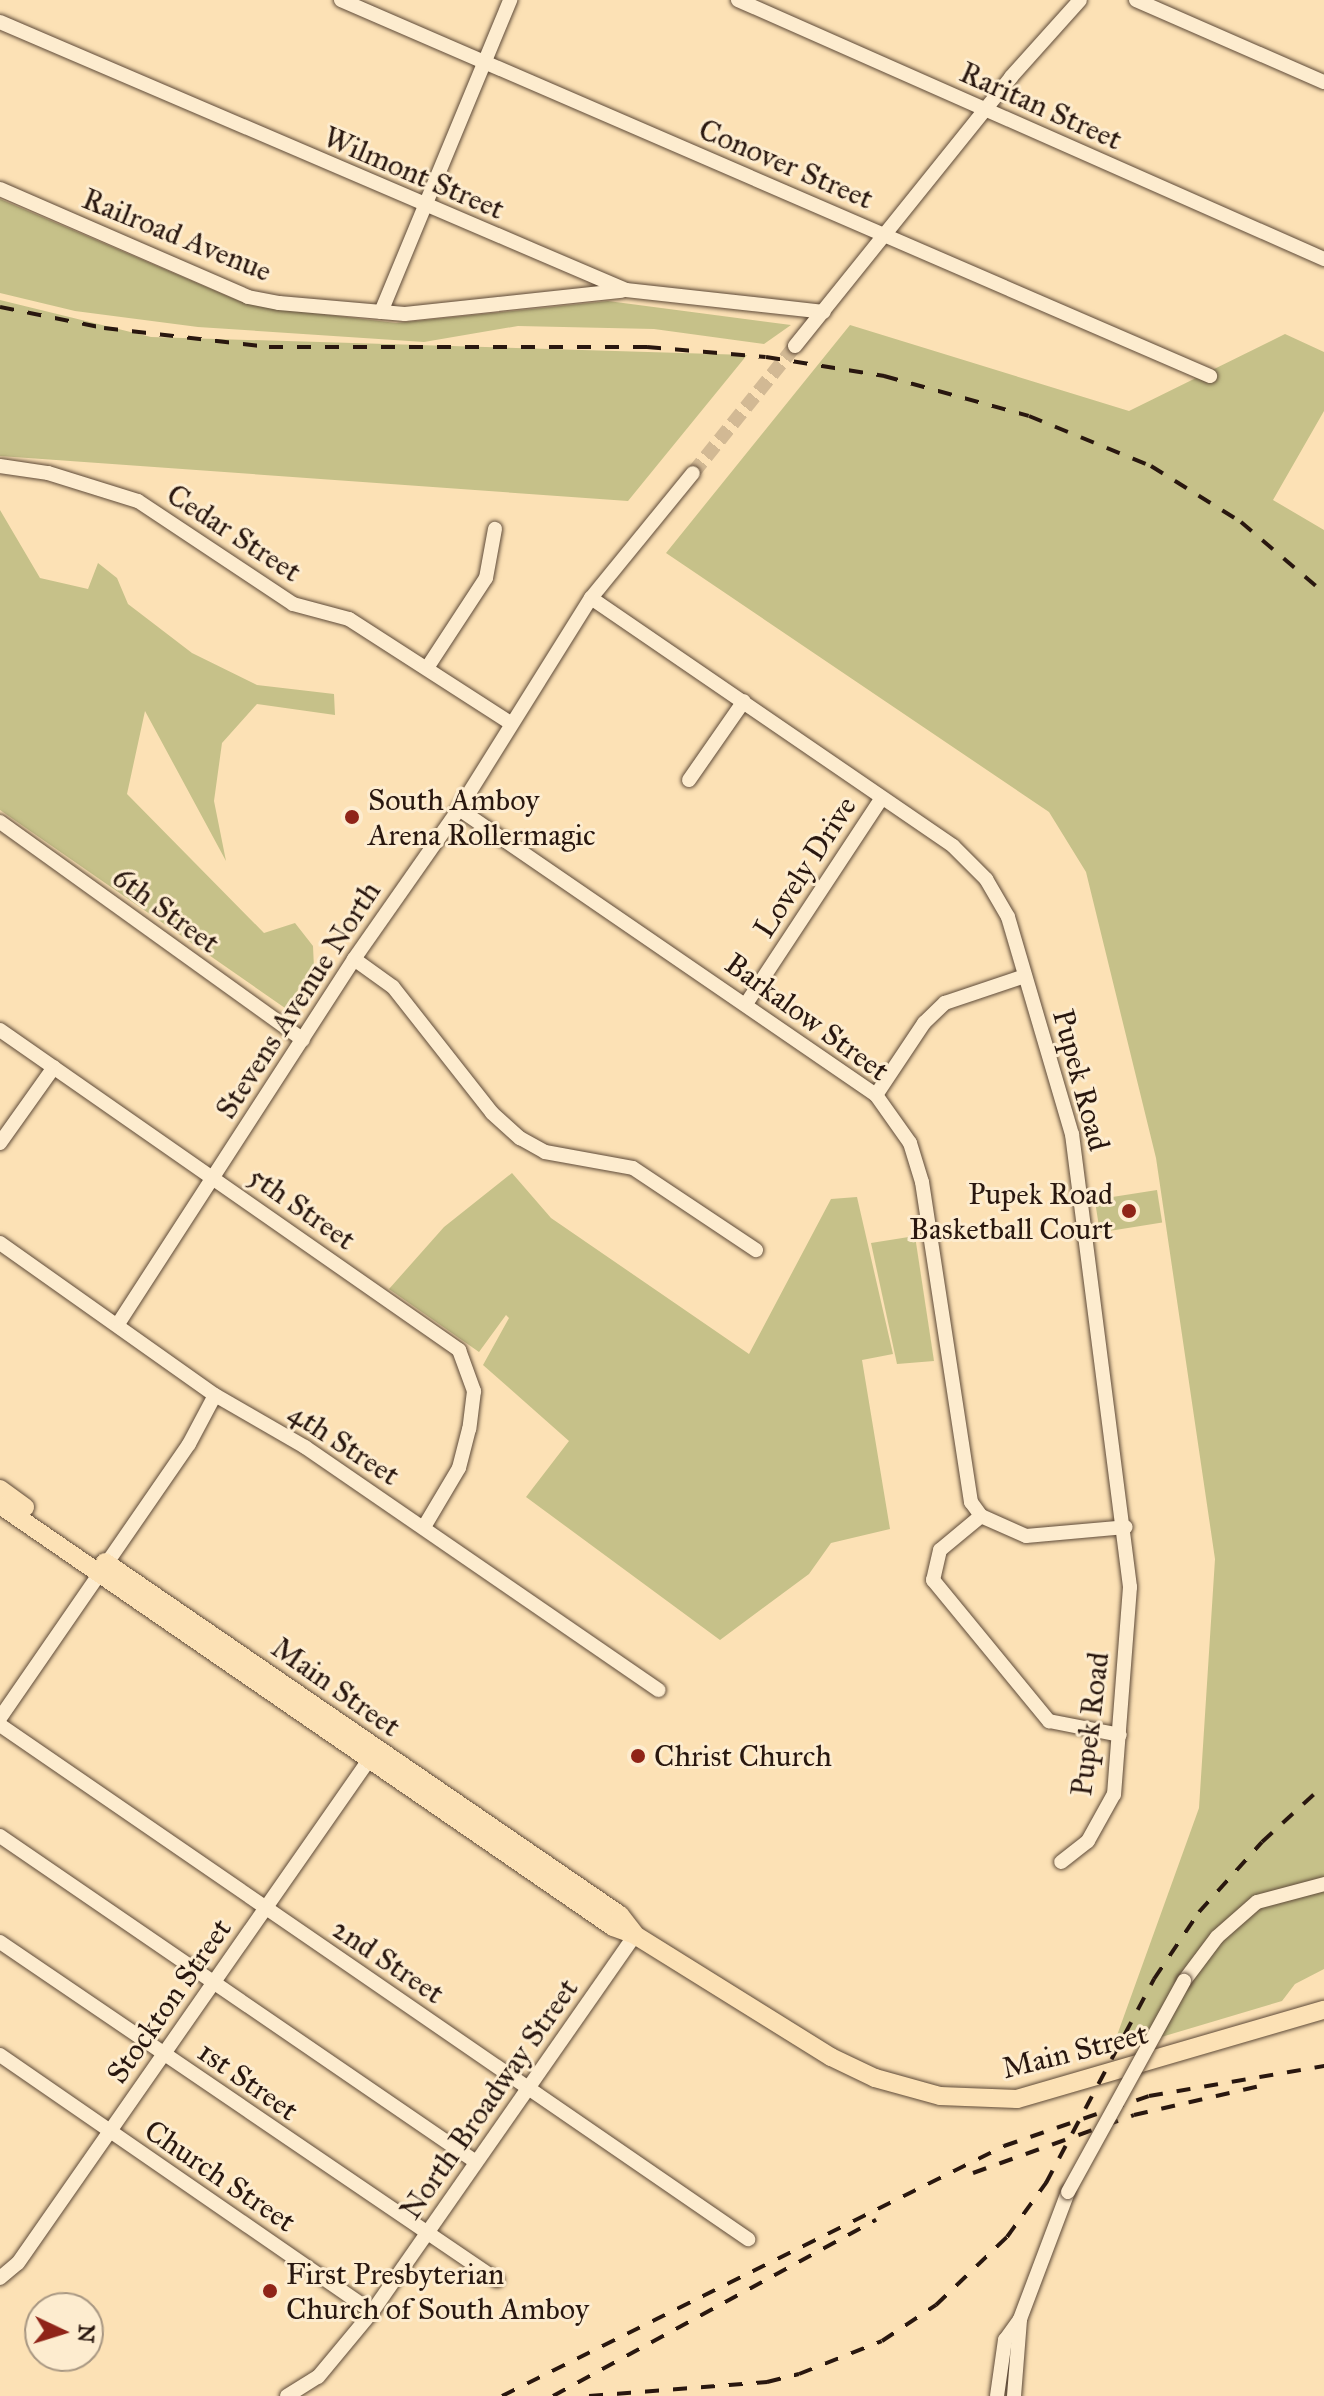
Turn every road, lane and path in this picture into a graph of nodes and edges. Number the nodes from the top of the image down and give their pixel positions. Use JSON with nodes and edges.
{"nodes":[{"id":1,"x":341,"y":0,"type":"edge"},
{"id":2,"x":510,"y":0,"type":"edge"},
{"id":3,"x":738,"y":0,"type":"edge"},
{"id":4,"x":1080,"y":0,"type":"edge"},
{"id":5,"x":1136,"y":0,"type":"edge"},
{"id":6,"x":0,"y":22,"type":"edge"},
{"id":7,"x":482,"y":62,"type":"junction"},
{"id":8,"x":1324,"y":82,"type":"edge"},
{"id":9,"x":985,"y":109,"type":"junction"},
{"id":10,"x":0,"y":189,"type":"edge"},
{"id":11,"x":422,"y":205,"type":"junction"},
{"id":12,"x":886,"y":236,"type":"junction"},
{"id":13,"x":1324,"y":259,"type":"edge"},
{"id":14,"x":626,"y":290,"type":"junction"},
{"id":15,"x":381,"y":312,"type":"junction"},
{"id":16,"x":824,"y":312,"type":"junction"},
{"id":17,"x":795,"y":346,"type":"tunnel mouth"},
{"id":18,"x":1210,"y":376,"type":"dead end"},
{"id":19,"x":0,"y":466,"type":"edge"},
{"id":20,"x":693,"y":473,"type":"tunnel mouth"},
{"id":21,"x":495,"y":529,"type":"dead end"},
{"id":22,"x":591,"y":598,"type":"junction"},
{"id":23,"x":427,"y":668,"type":"junction"},
{"id":24,"x":744,"y":701,"type":"junction"},
{"id":25,"x":509,"y":722,"type":"junction"},
{"id":26,"x":689,"y":780,"type":"dead end"},
{"id":27,"x":881,"y":799,"type":"junction"},
{"id":28,"x":459,"y":809,"type":"junction"},
{"id":29,"x":0,"y":822,"type":"edge"},
{"id":30,"x":354,"y":959,"type":"junction"},
{"id":31,"x":1025,"y":976,"type":"junction"},
{"id":32,"x":746,"y":1004,"type":"junction"},
{"id":33,"x":0,"y":1030,"type":"edge"},
{"id":34,"x":303,"y":1040,"type":"junction"},
{"id":35,"x":54,"y":1067,"type":"junction"},
{"id":36,"x":876,"y":1095,"type":"junction"},
{"id":37,"x":0,"y":1143,"type":"edge"},
{"id":38,"x":214,"y":1178,"type":"junction"},
{"id":39,"x":0,"y":1243,"type":"edge"},
{"id":40,"x":756,"y":1250,"type":"dead end"},
{"id":41,"x":118,"y":1324,"type":"junction"},
{"id":42,"x":215,"y":1395,"type":"junction"},
{"id":43,"x":0,"y":1489,"type":"edge"},
{"id":44,"x":0,"y":1505,"type":"edge"},
{"id":45,"x":981,"y":1516,"type":"junction"},
{"id":46,"x":424,"y":1527,"type":"junction"},
{"id":47,"x":1126,"y":1527,"type":"junction"},
{"id":48,"x":104,"y":1569,"type":"junction"},
{"id":49,"x":658,"y":1690,"type":"dead end"},
{"id":50,"x":0,"y":1718,"type":"edge"},
{"id":51,"x":0,"y":1725,"type":"edge"},
{"id":52,"x":1120,"y":1735,"type":"junction"},
{"id":53,"x":373,"y":1754,"type":"junction"},
{"id":54,"x":0,"y":1836,"type":"edge"},
{"id":55,"x":1061,"y":1862,"type":"dead end"},
{"id":56,"x":1324,"y":1884,"type":"edge"},
{"id":57,"x":266,"y":1908,"type":"junction"},
{"id":58,"x":635,"y":1935,"type":"junction"},
{"id":59,"x":0,"y":1942,"type":"edge"},
{"id":60,"x":213,"y":1984,"type":"junction"},
{"id":61,"x":1324,"y":2010,"type":"edge"},
{"id":62,"x":163,"y":2054,"type":"junction"},
{"id":63,"x":0,"y":2055,"type":"edge"},
{"id":64,"x":529,"y":2089,"type":"junction"},
{"id":65,"x":110,"y":2131,"type":"junction"},
{"id":66,"x":476,"y":2162,"type":"junction"},
{"id":67,"x":426,"y":2235,"type":"junction"},
{"id":68,"x":748,"y":2239,"type":"dead end"},
{"id":69,"x":0,"y":2278,"type":"edge"},
{"id":70,"x":497,"y":2280,"type":"dead end"},
{"id":71,"x":372,"y":2312,"type":"junction"},
{"id":72,"x":1020,"y":2319,"type":"junction"},
{"id":73,"x":287,"y":2396,"type":"edge"},
{"id":74,"x":997,"y":2396,"type":"edge"},
{"id":75,"x":1014,"y":2396,"type":"edge"}],
"edges":[{"from":1,"to":7,"type":"street","name":"Conover Street"},
{"from":2,"to":7,"type":"street"},
{"from":3,"to":9,"type":"street","name":"Raritan Street"},
{"from":4,"to":9,"type":"street"},
{"from":5,"to":8,"type":"street"},
{"from":6,"to":11,"type":"street","name":"Wilmont Street"},
{"from":7,"to":11,"type":"street"},
{"from":7,"to":12,"type":"street","name":"Conover Street"},
{"from":9,"to":12,"type":"street"},
{"from":9,"to":13,"type":"street","name":"Raritan Street"},
{"from":10,"to":15,"type":"street","name":"Railroad Avenue"},
{"from":11,"to":14,"type":"street","name":"Wilmont Street"},
{"from":11,"to":15,"type":"street"},
{"from":12,"to":16,"type":"street"},
{"from":12,"to":18,"type":"street","name":"Conover Street"},
{"from":14,"to":15,"type":"street","name":"Railroad Avenue"},
{"from":14,"to":16,"type":"street","name":"Wilmont Street"},
{"from":16,"to":17,"type":"street"},
{"from":19,"to":23,"type":"street","name":"Cedar Street"},
{"from":20,"to":22,"type":"street","name":"Stevens Avenue North"},
{"from":21,"to":23,"type":"street"},
{"from":22,"to":24,"type":"street","name":"Pupek Road"},
{"from":22,"to":25,"type":"street","name":"Stevens Avenue North"},
{"from":23,"to":25,"type":"street","name":"Cedar Street"},
{"from":24,"to":26,"type":"street"},
{"from":24,"to":27,"type":"street","name":"Pupek Road"},
{"from":25,"to":28,"type":"street","name":"Stevens Avenue North"},
{"from":27,"to":31,"type":"street","name":"Pupek Road"},
{"from":27,"to":32,"type":"street","name":"Lovely Drive"},
{"from":28,"to":30,"type":"street","name":"Stevens Avenue North"},
{"from":28,"to":32,"type":"street","name":"Barkalow Street"},
{"from":29,"to":34,"type":"street","name":"6th Street"},
{"from":30,"to":34,"type":"street","name":"Stevens Avenue North"},
{"from":30,"to":40,"type":"street"},
{"from":31,"to":36,"type":"street"},
{"from":31,"to":47,"type":"street","name":"Pupek Road"},
{"from":32,"to":36,"type":"street","name":"Barkalow Street"},
{"from":33,"to":35,"type":"street","name":"5th Street"},
{"from":34,"to":38,"type":"street","name":"Stevens Avenue North"},
{"from":35,"to":37,"type":"street"},
{"from":35,"to":38,"type":"street","name":"5th Street"},
{"from":36,"to":45,"type":"street","name":"Barkalow Street"},
{"from":38,"to":41,"type":"street","name":"Stevens Avenue North"},
{"from":38,"to":46,"type":"street","name":"5th Street"},
{"from":39,"to":41,"type":"street","name":"4th Street"},
{"from":41,"to":42,"type":"street","name":"4th Street"},
{"from":42,"to":46,"type":"street","name":"4th Street"},
{"from":42,"to":48,"type":"street"},
{"from":43,"to":48,"type":"main road","name":"Main Street"},
{"from":44,"to":48,"type":"main road","name":"Main Street"},
{"from":45,"to":47,"type":"street"},
{"from":45,"to":52,"type":"street"},
{"from":46,"to":49,"type":"street","name":"4th Street"},
{"from":47,"to":52,"type":"street","name":"Pupek Road"},
{"from":48,"to":50,"type":"street"},
{"from":48,"to":53,"type":"main road","name":"Main Street"},
{"from":51,"to":57,"type":"street","name":"2nd Street"},
{"from":52,"to":55,"type":"street","name":"Pupek Road"},
{"from":53,"to":57,"type":"street","name":"Stockton Street"},
{"from":53,"to":58,"type":"main road","name":"Main Street"},
{"from":54,"to":60,"type":"street"},
{"from":56,"to":72,"type":"street","bridge":true},
{"from":57,"to":60,"type":"street","name":"Stockton Street"},
{"from":57,"to":64,"type":"street","name":"2nd Street"},
{"from":58,"to":61,"type":"main road","name":"Main Street"},
{"from":58,"to":64,"type":"street","name":"North Broadway Street"},
{"from":59,"to":62,"type":"street","name":"1st Street"},
{"from":60,"to":62,"type":"street","name":"Stockton Street"},
{"from":60,"to":66,"type":"street"},
{"from":62,"to":65,"type":"street","name":"Stockton Street"},
{"from":62,"to":67,"type":"street","name":"1st Street"},
{"from":63,"to":65,"type":"street","name":"Church Street"},
{"from":64,"to":66,"type":"street","name":"North Broadway Street"},
{"from":64,"to":68,"type":"street","name":"2nd Street"},
{"from":65,"to":69,"type":"street","name":"Stockton Street"},
{"from":65,"to":71,"type":"street","name":"Church Street"},
{"from":66,"to":67,"type":"street","name":"North Broadway Street"},
{"from":67,"to":70,"type":"street","name":"1st Street"},
{"from":67,"to":71,"type":"street","name":"North Broadway Street"},
{"from":71,"to":73,"type":"street","name":"North Broadway Street"},
{"from":72,"to":74,"type":"street"},
{"from":72,"to":75,"type":"street"}]}
